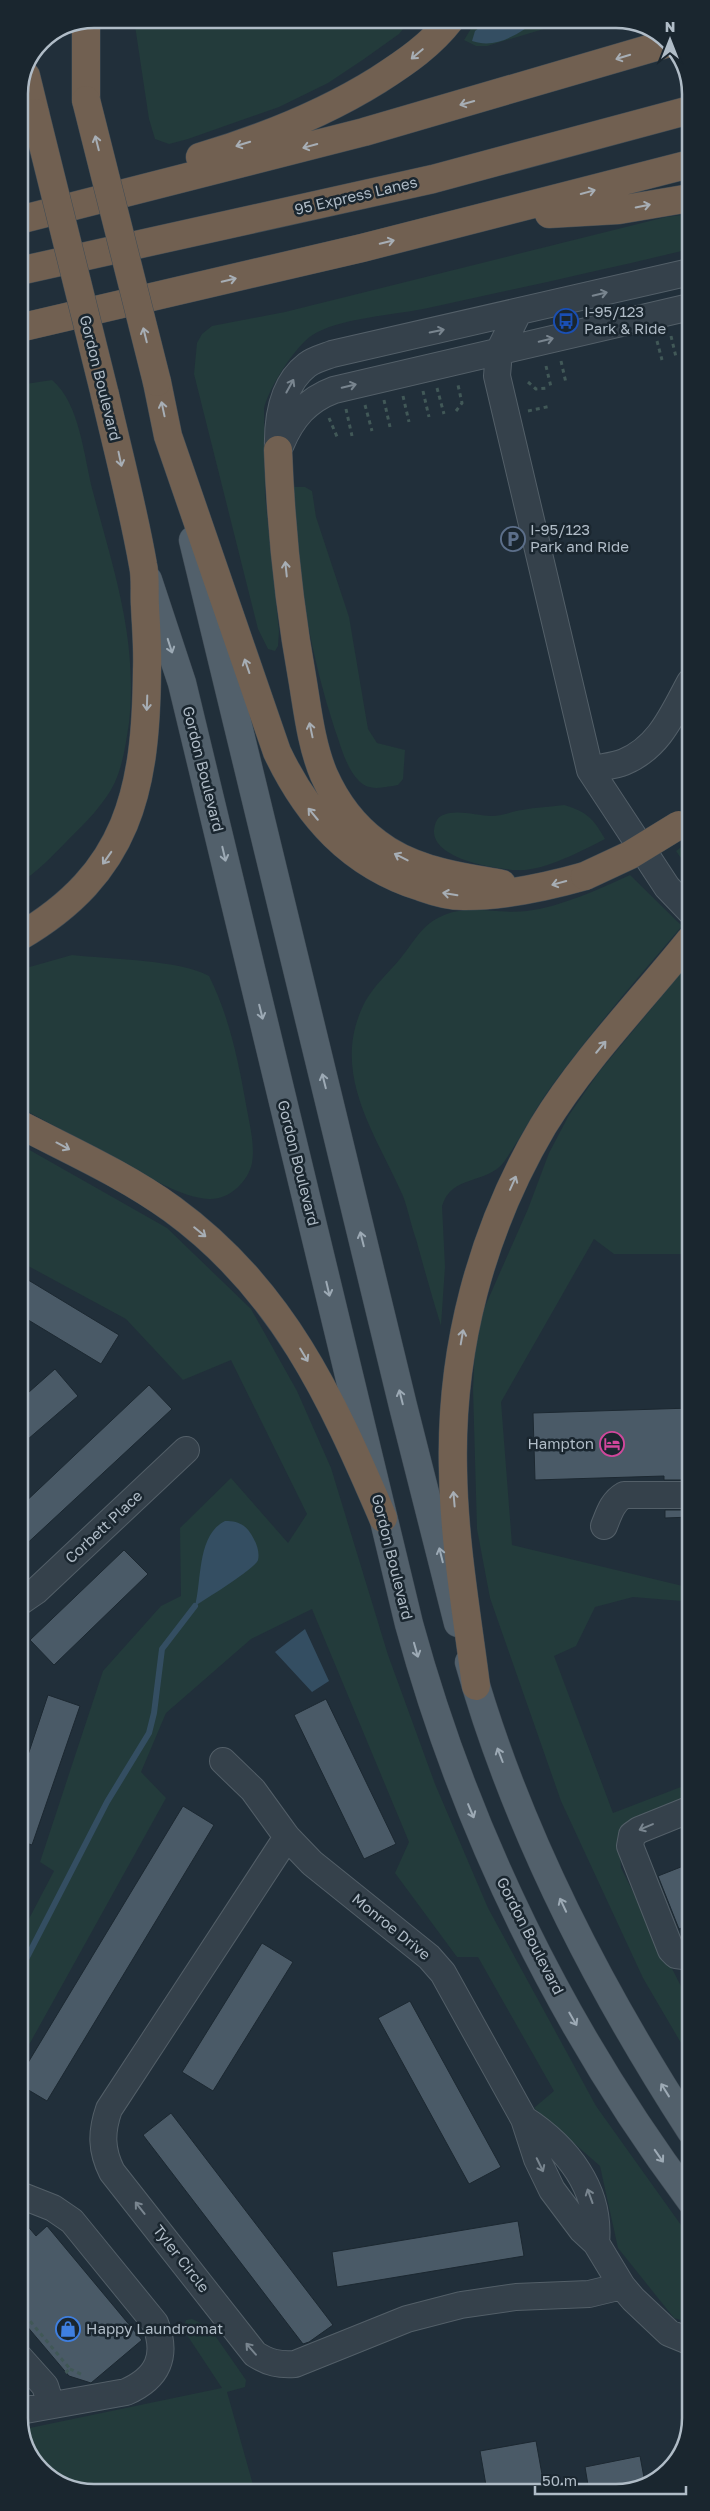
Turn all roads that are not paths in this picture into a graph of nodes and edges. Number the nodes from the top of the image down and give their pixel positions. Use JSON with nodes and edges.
{"nodes":[{"id":1,"x":444,"y":28,"type":"edge"},
{"id":2,"x":86,"y":29,"type":"edge"},
{"id":3,"x":70,"y":32,"type":"edge"},
{"id":4,"x":645,"y":50,"type":"edge"},
{"id":5,"x":28,"y":87,"type":"edge"},
{"id":6,"x":86,"y":100,"type":"junction"},
{"id":7,"x":682,"y":112,"type":"edge"},
{"id":8,"x":682,"y":166,"type":"edge"},
{"id":9,"x":682,"y":199,"type":"edge"},
{"id":10,"x":28,"y":210,"type":"edge"},
{"id":11,"x":490,"y":217,"type":"junction"},
{"id":12,"x":28,"y":218,"type":"edge"},
{"id":13,"x":28,"y":269,"type":"edge"},
{"id":14,"x":682,"y":274,"type":"edge"},
{"id":15,"x":682,"y":309,"type":"edge"},
{"id":16,"x":518,"y":313,"type":"junction"},
{"id":17,"x":28,"y":326,"type":"edge"},
{"id":18,"x":499,"y":351,"type":"junction"},
{"id":19,"x":168,"y":436,"type":"junction"},
{"id":20,"x":278,"y":450,"type":"junction"},
{"id":21,"x":144,"y":567,"type":"junction"},
{"id":22,"x":682,"y":696,"type":"edge"},
{"id":23,"x":590,"y":770,"type":"junction"},
{"id":24,"x":682,"y":823,"type":"edge"},
{"id":25,"x":533,"y":890,"type":"junction"},
{"id":26,"x":682,"y":903,"type":"edge"},
{"id":27,"x":28,"y":932,"type":"edge"},
{"id":28,"x":682,"y":950,"type":"edge"},
{"id":29,"x":28,"y":1129,"type":"edge"},
{"id":30,"x":186,"y":1450,"type":"dead end"},
{"id":31,"x":682,"y":1495,"type":"edge"},
{"id":32,"x":383,"y":1518,"type":"junction"},
{"id":33,"x":604,"y":1526,"type":"dead end"},
{"id":34,"x":28,"y":1596,"type":"edge"},
{"id":35,"x":476,"y":1686,"type":"junction"},
{"id":36,"x":223,"y":1761,"type":"dead end"},
{"id":37,"x":682,"y":1813,"type":"edge"},
{"id":38,"x":287,"y":1837,"type":"junction"},
{"id":39,"x":682,"y":1956,"type":"edge"},
{"id":40,"x":682,"y":2117,"type":"edge"},
{"id":41,"x":682,"y":2188,"type":"edge"},
{"id":42,"x":28,"y":2197,"type":"edge"},
{"id":43,"x":622,"y":2286,"type":"junction"},
{"id":44,"x":682,"y":2338,"type":"edge"},
{"id":45,"x":28,"y":2367,"type":"edge"},
{"id":46,"x":51,"y":2405,"type":"junction"},
{"id":47,"x":28,"y":2409,"type":"edge"}],
"edges":[{"from":1,"to":10,"type":"highway","one_way":true},
{"from":2,"to":6,"type":"highway"},
{"from":3,"to":6,"type":"highway"},
{"from":4,"to":12,"type":"highway","one_way":true},
{"from":5,"to":21,"type":"highway","name":"Gordon Boulevard","one_way":true,"bridge":true},
{"from":19,"to":6,"type":"highway","one_way":true,"bridge":true},
{"from":7,"to":13,"type":"highway","name":"95 Express Lanes"},
{"from":11,"to":8,"type":"highway","one_way":true},
{"from":11,"to":9,"type":"highway","one_way":true},
{"from":17,"to":11,"type":"highway","one_way":true},
{"from":16,"to":14,"type":"street","one_way":true},
{"from":18,"to":15,"type":"street","one_way":true},
{"from":16,"to":18,"type":"street"},
{"from":20,"to":16,"type":"street","one_way":true},
{"from":20,"to":18,"type":"street","one_way":true},
{"from":18,"to":23,"type":"street"},
{"from":25,"to":19,"type":"highway","one_way":true},
{"from":35,"to":19,"type":"main road","one_way":true},
{"from":25,"to":20,"type":"highway","one_way":true},
{"from":21,"to":27,"type":"highway","one_way":true},
{"from":21,"to":32,"type":"main road","name":"Gordon Boulevard","one_way":true},
{"from":22,"to":23,"type":"street"},
{"from":23,"to":26,"type":"street"},
{"from":24,"to":25,"type":"highway","one_way":true,"bridge":true},
{"from":35,"to":28,"type":"highway","one_way":true},
{"from":29,"to":32,"type":"highway","one_way":true},
{"from":30,"to":34,"type":"street","name":"Corbett Place"},
{"from":31,"to":33,"type":"street"},
{"from":32,"to":41,"type":"main road","name":"Gordon Boulevard","one_way":true},
{"from":40,"to":35,"type":"main road","one_way":true},
{"from":36,"to":38,"type":"street","name":"Monroe Drive"},
{"from":37,"to":39,"type":"street","one_way":true},
{"from":38,"to":43,"type":"street","name":"Monroe Drive"},
{"from":43,"to":38,"type":"street","name":"Tyler Circle","one_way":true},
{"from":42,"to":46,"type":"street"},
{"from":43,"to":44,"type":"street","name":"Monroe Drive"},
{"from":45,"to":46,"type":"street"},
{"from":46,"to":47,"type":"street"}]}
